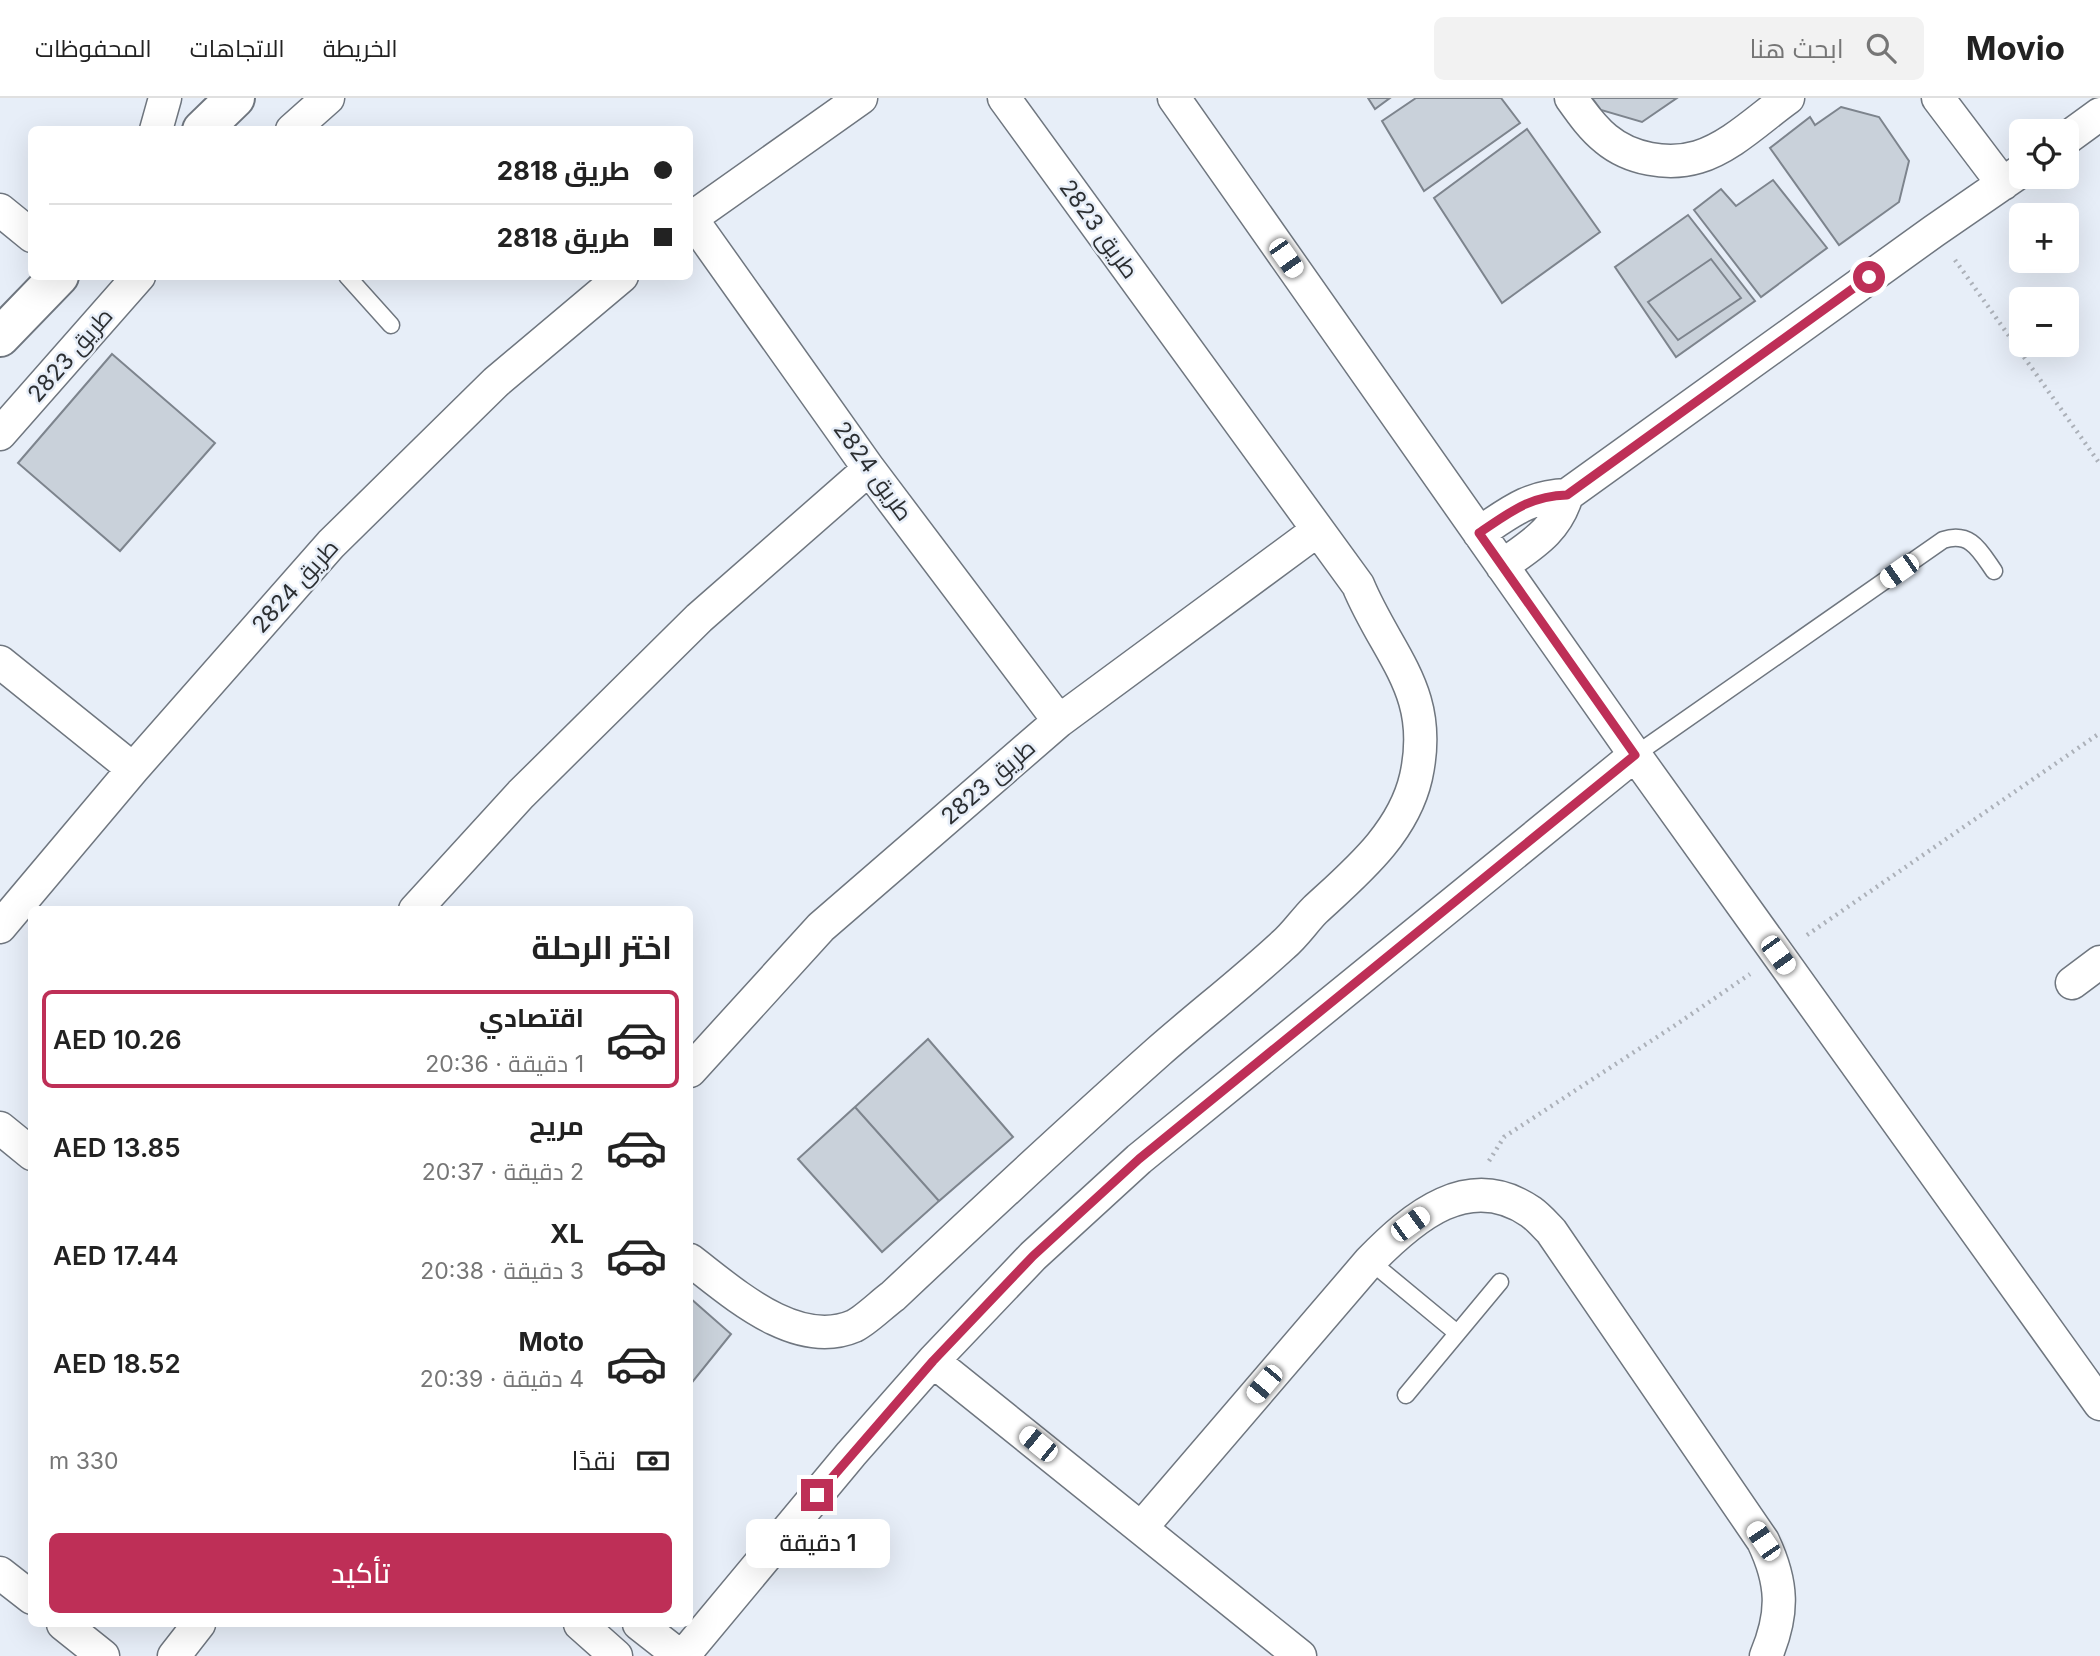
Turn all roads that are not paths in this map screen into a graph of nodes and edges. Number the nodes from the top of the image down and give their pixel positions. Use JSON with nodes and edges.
{"nodes":[{"id":1,"x":165,"y":98,"type":"edge"},
{"id":2,"x":235,"y":98,"type":"edge"},
{"id":3,"x":328,"y":98,"type":"edge"},
{"id":4,"x":861,"y":98,"type":"edge"},
{"id":5,"x":1004,"y":98,"type":"edge"},
{"id":6,"x":1174,"y":98,"type":"edge"},
{"id":7,"x":1571,"y":98,"type":"edge"},
{"id":8,"x":1788,"y":98,"type":"edge"},
{"id":9,"x":1938,"y":98,"type":"edge"},
{"id":10,"x":2100,"y":114,"type":"edge"},
{"id":11,"x":157,"y":126,"type":"edge"},
{"id":12,"x":206,"y":126,"type":"edge"},
{"id":13,"x":296,"y":126,"type":"edge"},
{"id":14,"x":2079,"y":129,"type":"edge"},
{"id":15,"x":2009,"y":174,"type":"edge"},
{"id":16,"x":2009,"y":179,"type":"edge"},
{"id":17,"x":0,"y":210,"type":"edge"},
{"id":18,"x":693,"y":217,"type":"edge"},
{"id":19,"x":693,"y":223,"type":"edge"},
{"id":20,"x":28,"y":233,"type":"edge"},
{"id":21,"x":55,"y":280,"type":"edge"},
{"id":22,"x":135,"y":280,"type":"edge"},
{"id":23,"x":351,"y":280,"type":"edge"},
{"id":24,"x":617,"y":280,"type":"edge"},
{"id":25,"x":391,"y":325,"type":"dead end"},
{"id":26,"x":0,"y":337,"type":"edge"},
{"id":27,"x":0,"y":434,"type":"edge"},
{"id":28,"x":869,"y":469,"type":"junction"},
{"id":29,"x":1567,"y":495,"type":"junction"},
{"id":30,"x":1318,"y":530,"type":"junction"},
{"id":31,"x":1479,"y":533,"type":"junction"},
{"id":32,"x":1502,"y":566,"type":"junction"},
{"id":33,"x":1994,"y":571,"type":"dead end"},
{"id":34,"x":0,"y":662,"type":"edge"},
{"id":35,"x":1059,"y":721,"type":"junction"},
{"id":36,"x":1635,"y":755,"type":"junction"},
{"id":37,"x":133,"y":769,"type":"junction"},
{"id":38,"x":419,"y":906,"type":"edge"},
{"id":39,"x":0,"y":927,"type":"edge"},
{"id":40,"x":2100,"y":962,"type":"edge"},
{"id":41,"x":2072,"y":982,"type":"dead end"},
{"id":42,"x":693,"y":1067,"type":"edge"},
{"id":43,"x":0,"y":1128,"type":"edge"},
{"id":44,"x":28,"y":1151,"type":"edge"},
{"id":45,"x":1370,"y":1261,"type":"junction"},
{"id":46,"x":693,"y":1262,"type":"edge"},
{"id":47,"x":1500,"y":1282,"type":"dead end"},
{"id":48,"x":1457,"y":1333,"type":"junction"},
{"id":49,"x":933,"y":1361,"type":"junction"},
{"id":50,"x":1406,"y":1395,"type":"dead end"},
{"id":51,"x":2100,"y":1404,"type":"edge"},
{"id":52,"x":1142,"y":1527,"type":"junction"},
{"id":53,"x":0,"y":1573,"type":"edge"},
{"id":54,"x":28,"y":1595,"type":"edge"},
{"id":55,"x":67,"y":1627,"type":"edge"},
{"id":56,"x":197,"y":1627,"type":"edge"},
{"id":57,"x":583,"y":1627,"type":"edge"},
{"id":58,"x":643,"y":1627,"type":"edge"},
{"id":59,"x":103,"y":1656,"type":"edge"},
{"id":60,"x":174,"y":1656,"type":"edge"},
{"id":61,"x":616,"y":1656,"type":"edge"},
{"id":62,"x":682,"y":1656,"type":"edge"},
{"id":63,"x":1300,"y":1656,"type":"edge"},
{"id":64,"x":1766,"y":1656,"type":"edge"}],
"edges":[{"from":1,"to":11,"type":"street"},
{"from":2,"to":12,"type":"street"},
{"from":3,"to":13,"type":"street"},
{"from":4,"to":18,"type":"street","name":"طريق 2824"},
{"from":5,"to":30,"type":"street","name":"طريق 2823"},
{"from":6,"to":31,"type":"street"},
{"from":7,"to":8,"type":"street"},
{"from":9,"to":15,"type":"street"},
{"from":10,"to":14,"type":"street"},
{"from":16,"to":29,"type":"street"},
{"from":17,"to":20,"type":"street"},
{"from":19,"to":28,"type":"street","name":"طريق 2824"},
{"from":21,"to":26,"type":"street"},
{"from":22,"to":27,"type":"street","name":"طريق 2823"},
{"from":23,"to":25,"type":"lane"},
{"from":24,"to":37,"type":"street","name":"طريق 2824"},
{"from":28,"to":35,"type":"street","name":"طريق 2824"},
{"from":28,"to":38,"type":"street"},
{"from":29,"to":31,"type":"street"},
{"from":29,"to":32,"type":"street"},
{"from":30,"to":35,"type":"street","name":"طريق 2823"},
{"from":30,"to":46,"type":"street","name":"طريق 2823"},
{"from":31,"to":32,"type":"street"},
{"from":32,"to":36,"type":"street"},
{"from":33,"to":36,"type":"lane"},
{"from":34,"to":37,"type":"street"},
{"from":35,"to":42,"type":"street","name":"طريق 2823"},
{"from":36,"to":49,"type":"street"},
{"from":36,"to":51,"type":"street"},
{"from":37,"to":39,"type":"street","name":"طريق 2824"},
{"from":40,"to":41,"type":"street"},
{"from":43,"to":44,"type":"street"},
{"from":45,"to":48,"type":"lane"},
{"from":45,"to":52,"type":"street"},
{"from":45,"to":64,"type":"street"},
{"from":47,"to":48,"type":"lane"},
{"from":48,"to":50,"type":"lane"},
{"from":49,"to":52,"type":"street"},
{"from":49,"to":62,"type":"street"},
{"from":52,"to":63,"type":"street"},
{"from":53,"to":54,"type":"street"},
{"from":55,"to":59,"type":"street"},
{"from":56,"to":60,"type":"street"},
{"from":57,"to":61,"type":"street"},
{"from":58,"to":62,"type":"street"}]}
